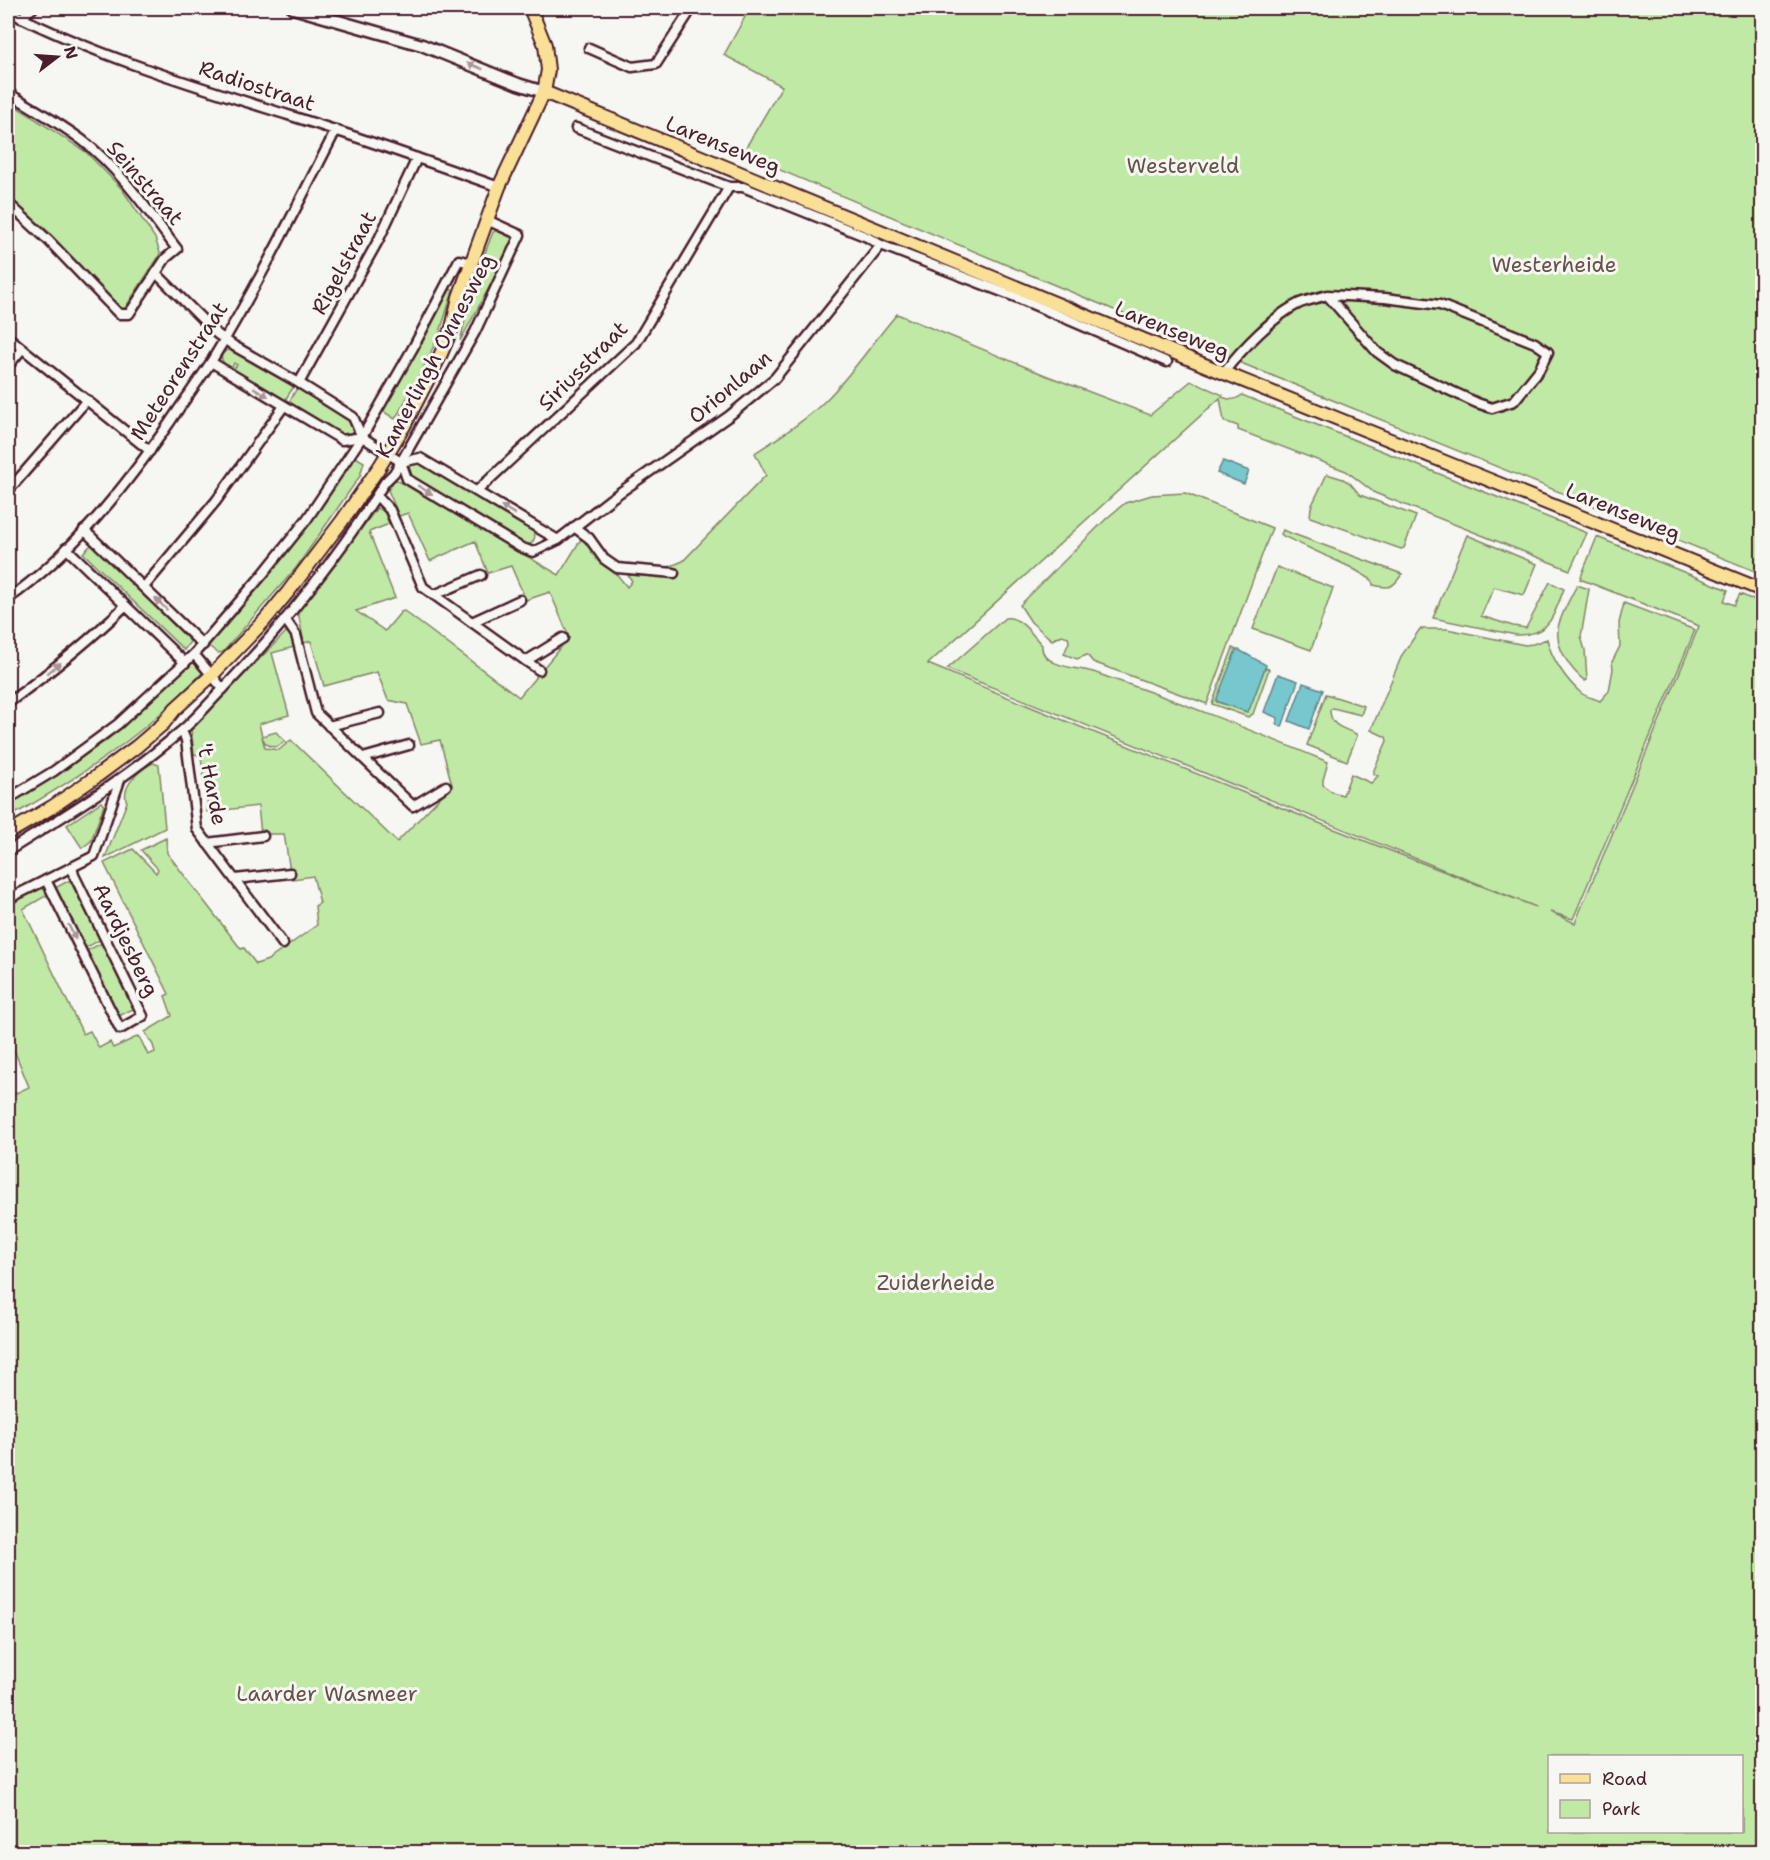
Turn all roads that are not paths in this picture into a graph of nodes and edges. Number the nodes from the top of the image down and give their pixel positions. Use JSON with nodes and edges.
{"nodes":[{"id":1,"x":33,"y":8,"type":"edge"},
{"id":2,"x":293,"y":8,"type":"edge"},
{"id":3,"x":530,"y":8,"type":"edge"},
{"id":4,"x":692,"y":8,"type":"edge"},
{"id":5,"x":8,"y":10,"type":"edge"},
{"id":6,"x":21,"y":18,"type":"junction"},
{"id":7,"x":589,"y":48,"type":"dead end"},
{"id":8,"x":544,"y":92,"type":"junction"},
{"id":9,"x":8,"y":93,"type":"edge"},
{"id":10,"x":576,"y":128,"type":"dead end"},
{"id":11,"x":336,"y":130,"type":"junction"},
{"id":12,"x":417,"y":158,"type":"junction"},
{"id":13,"x":499,"y":187,"type":"junction"},
{"id":14,"x":729,"y":187,"type":"junction"},
{"id":15,"x":8,"y":203,"type":"edge"},
{"id":16,"x":487,"y":220,"type":"junction"},
{"id":17,"x":881,"y":245,"type":"junction"},
{"id":18,"x":471,"y":263,"type":"junction"},
{"id":19,"x":156,"y":273,"type":"junction"},
{"id":20,"x":1327,"y":295,"type":"junction"},
{"id":21,"x":8,"y":338,"type":"edge"},
{"id":22,"x":224,"y":339,"type":"junction"},
{"id":23,"x":22,"y":349,"type":"junction"},
{"id":24,"x":211,"y":362,"type":"junction"},
{"id":25,"x":1167,"y":362,"type":"dead end"},
{"id":26,"x":8,"y":366,"type":"edge"},
{"id":27,"x":1224,"y":372,"type":"junction"},
{"id":28,"x":299,"y":383,"type":"junction"},
{"id":29,"x":87,"y":400,"type":"junction"},
{"id":30,"x":284,"y":406,"type":"junction"},
{"id":31,"x":362,"y":436,"type":"junction"},
{"id":32,"x":150,"y":451,"type":"junction"},
{"id":33,"x":387,"y":453,"type":"junction"},
{"id":34,"x":401,"y":462,"type":"junction"},
{"id":35,"x":8,"y":491,"type":"edge"},
{"id":36,"x":477,"y":491,"type":"junction"},
{"id":37,"x":376,"y":496,"type":"junction"},
{"id":38,"x":574,"y":527,"type":"junction"},
{"id":39,"x":84,"y":530,"type":"junction"},
{"id":40,"x":558,"y":540,"type":"junction"},
{"id":41,"x":66,"y":548,"type":"junction"},
{"id":42,"x":674,"y":573,"type":"dead end"},
{"id":43,"x":481,"y":575,"type":"dead end"},
{"id":44,"x":144,"y":587,"type":"junction"},
{"id":45,"x":1762,"y":590,"type":"edge"},
{"id":46,"x":434,"y":595,"type":"junction"},
{"id":47,"x":8,"y":599,"type":"edge"},
{"id":48,"x":520,"y":600,"type":"dead end"},
{"id":49,"x":125,"y":606,"type":"junction"},
{"id":50,"x":285,"y":619,"type":"junction"},
{"id":51,"x":472,"y":622,"type":"junction"},
{"id":52,"x":563,"y":638,"type":"dead end"},
{"id":53,"x":203,"y":645,"type":"junction"},
{"id":54,"x":194,"y":654,"type":"junction"},
{"id":55,"x":526,"y":662,"type":"junction"},
{"id":56,"x":185,"y":663,"type":"junction"},
{"id":57,"x":539,"y":670,"type":"dead end"},
{"id":58,"x":216,"y":682,"type":"junction"},
{"id":59,"x":8,"y":703,"type":"edge"},
{"id":60,"x":380,"y":713,"type":"dead end"},
{"id":61,"x":329,"y":726,"type":"junction"},
{"id":62,"x":182,"y":731,"type":"junction"},
{"id":63,"x":409,"y":745,"type":"dead end"},
{"id":64,"x":363,"y":758,"type":"junction"},
{"id":65,"x":120,"y":780,"type":"junction"},
{"id":66,"x":446,"y":786,"type":"dead end"},
{"id":67,"x":8,"y":799,"type":"edge"},
{"id":68,"x":8,"y":833,"type":"edge"},
{"id":69,"x":263,"y":836,"type":"dead end"},
{"id":70,"x":207,"y":843,"type":"junction"},
{"id":71,"x":8,"y":851,"type":"edge"},
{"id":72,"x":72,"y":867,"type":"junction"},
{"id":73,"x":290,"y":873,"type":"dead end"},
{"id":74,"x":235,"y":879,"type":"junction"},
{"id":75,"x":46,"y":880,"type":"junction"},
{"id":76,"x":8,"y":899,"type":"edge"},
{"id":77,"x":283,"y":944,"type":"dead end"}],
"edges":[{"from":1,"to":6,"type":"street"},
{"from":8,"to":2,"type":"street","one_way":true},
{"from":3,"to":8,"type":"main road","name":"Kamerlingh Onnesweg"},
{"from":4,"to":7,"type":"street"},
{"from":5,"to":6,"type":"street","name":"Radiostraat"},
{"from":6,"to":11,"type":"street","name":"Radiostraat"},
{"from":8,"to":13,"type":"main road","name":"Kamerlingh Onnesweg"},
{"from":8,"to":27,"type":"main road","name":"Larenseweg"},
{"from":9,"to":19,"type":"street","name":"Seinstraat"},
{"from":10,"to":14,"type":"street","name":"Larenseweg"},
{"from":11,"to":12,"type":"street","name":"Radiostraat"},
{"from":11,"to":22,"type":"street","name":"Meteorenstraat"},
{"from":12,"to":13,"type":"street","name":"Radiostraat"},
{"from":12,"to":28,"type":"street","name":"Rigelstraat"},
{"from":13,"to":16,"type":"main road","name":"Kamerlingh Onnesweg"},
{"from":14,"to":17,"type":"street","name":"Larenseweg"},
{"from":14,"to":36,"type":"street","name":"Siriusstraat"},
{"from":15,"to":19,"type":"street"},
{"from":16,"to":18,"type":"main road","name":"Kamerlingh Onnesweg"},
{"from":16,"to":34,"type":"street","name":"Kamerlingh Onnesweg"},
{"from":17,"to":25,"type":"street","name":"Larenseweg"},
{"from":17,"to":38,"type":"street","name":"Orionlaan"},
{"from":18,"to":31,"type":"street","name":"Kamerlingh Onnesweg"},
{"from":18,"to":33,"type":"main road","name":"Kamerlingh Onnesweg"},
{"from":19,"to":22,"type":"street"},
{"from":20,"to":20,"type":"street"},
{"from":20,"to":27,"type":"street"},
{"from":21,"to":23,"type":"street"},
{"from":22,"to":24,"type":"street","name":"Meteorenstraat"},
{"from":22,"to":28,"type":"street","name":"Orionlaan"},
{"from":23,"to":26,"type":"street"},
{"from":23,"to":29,"type":"street"},
{"from":24,"to":30,"type":"street","one_way":true},
{"from":24,"to":32,"type":"street","name":"Meteorenstraat"},
{"from":27,"to":45,"type":"main road","name":"Larenseweg"},
{"from":28,"to":31,"type":"street","name":"Orionlaan"},
{"from":29,"to":32,"type":"street"},
{"from":29,"to":35,"type":"street"},
{"from":30,"to":31,"type":"street"},
{"from":30,"to":44,"type":"street"},
{"from":31,"to":33,"type":"street","name":"Orionlaan"},
{"from":31,"to":53,"type":"street","name":"Kamerlingh Onnesweg"},
{"from":32,"to":39,"type":"street","name":"Meteorenstraat"},
{"from":33,"to":34,"type":"street","name":"Orionlaan"},
{"from":33,"to":58,"type":"main road","name":"Kamerlingh Onnesweg"},
{"from":34,"to":36,"type":"street"},
{"from":34,"to":37,"type":"street","name":"Kamerlingh Onnesweg"},
{"from":34,"to":40,"type":"street","name":"Orionlaan","one_way":true},
{"from":40,"to":36,"type":"street","one_way":true},
{"from":37,"to":46,"type":"street"},
{"from":37,"to":50,"type":"street","name":"Kamerlingh Onnesweg"},
{"from":38,"to":40,"type":"street","name":"Orionlaan"},
{"from":38,"to":42,"type":"street"},
{"from":39,"to":41,"type":"street","name":"Meteorenstraat"},
{"from":39,"to":44,"type":"street"},
{"from":41,"to":47,"type":"street","name":"Meteorenstraat"},
{"from":41,"to":49,"type":"street"},
{"from":43,"to":46,"type":"street"},
{"from":53,"to":44,"type":"street","one_way":true},
{"from":46,"to":51,"type":"street"},
{"from":48,"to":51,"type":"street"},
{"from":49,"to":56,"type":"street"},
{"from":59,"to":49,"type":"street","one_way":true},
{"from":50,"to":58,"type":"street","name":"Kamerlingh Onnesweg"},
{"from":50,"to":61,"type":"street"},
{"from":51,"to":55,"type":"street"},
{"from":52,"to":55,"type":"street"},
{"from":53,"to":54,"type":"street","name":"Kamerlingh Onnesweg"},
{"from":54,"to":56,"type":"street","name":"Kamerlingh Onnesweg"},
{"from":54,"to":58,"type":"street"},
{"from":55,"to":57,"type":"street"},
{"from":56,"to":67,"type":"street","name":"Kamerlingh Onnesweg"},
{"from":58,"to":62,"type":"street","name":"Kamerlingh Onnesweg"},
{"from":58,"to":68,"type":"main road","name":"Kamerlingh Onnesweg"},
{"from":60,"to":61,"type":"street"},
{"from":61,"to":64,"type":"street"},
{"from":62,"to":65,"type":"street","name":"Kamerlingh Onnesweg"},
{"from":62,"to":70,"type":"street","name":"'t Harde"},
{"from":63,"to":64,"type":"street"},
{"from":64,"to":66,"type":"street"},
{"from":65,"to":71,"type":"street","name":"Kamerlingh Onnesweg"},
{"from":65,"to":72,"type":"street"},
{"from":69,"to":70,"type":"street","name":"'t Harde"},
{"from":70,"to":74,"type":"street","name":"'t Harde"},
{"from":72,"to":75,"type":"street"},
{"from":75,"to":72,"type":"street","name":"Aardjesberg","one_way":true},
{"from":73,"to":74,"type":"street"},
{"from":74,"to":77,"type":"street","name":"'t Harde"},
{"from":75,"to":76,"type":"street"}]}
